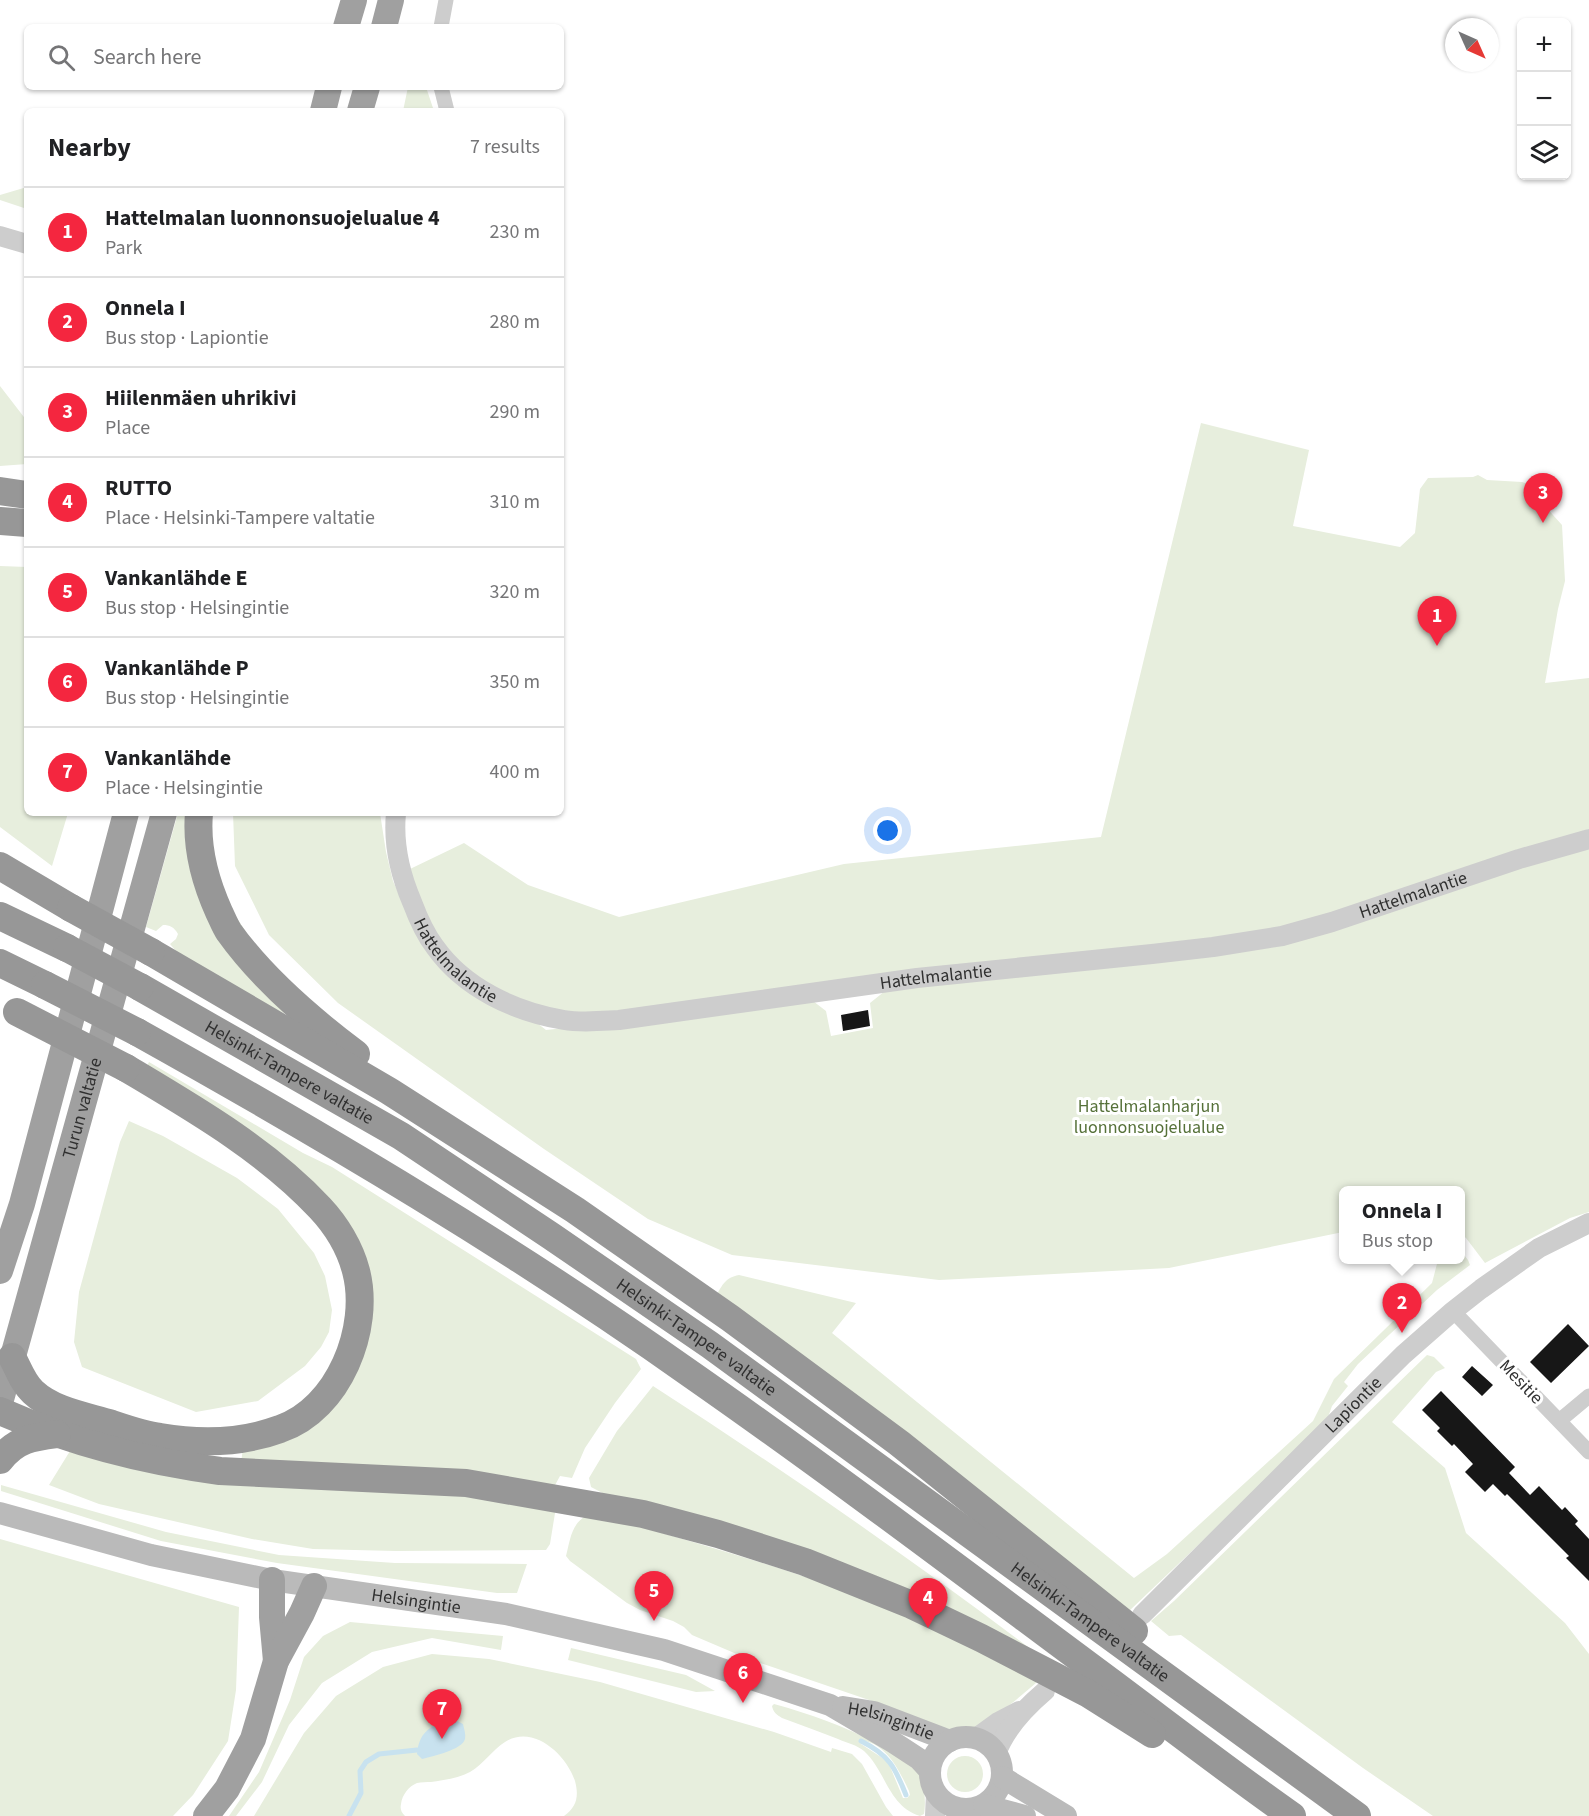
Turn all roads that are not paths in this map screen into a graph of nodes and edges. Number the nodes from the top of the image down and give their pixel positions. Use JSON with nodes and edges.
{"nodes":[{"id":1,"x":354,"y":0,"type":"edge"},
{"id":2,"x":391,"y":0,"type":"edge"},
{"id":3,"x":446,"y":0,"type":"edge"},
{"id":4,"x":347,"y":24,"type":"edge"},
{"id":5,"x":385,"y":24,"type":"edge"},
{"id":6,"x":442,"y":24,"type":"edge"},
{"id":7,"x":328,"y":90,"type":"edge"},
{"id":8,"x":366,"y":90,"type":"edge"},
{"id":9,"x":442,"y":90,"type":"edge"},
{"id":10,"x":324,"y":108,"type":"edge"},
{"id":11,"x":361,"y":108,"type":"edge"},
{"id":12,"x":446,"y":108,"type":"edge"},
{"id":13,"x":0,"y":236,"type":"edge"},
{"id":14,"x":24,"y":243,"type":"edge"},
{"id":15,"x":0,"y":491,"type":"edge"},
{"id":16,"x":24,"y":495,"type":"edge"},
{"id":17,"x":0,"y":521,"type":"edge"},
{"id":18,"x":24,"y":523,"type":"edge"},
{"id":19,"x":125,"y":816,"type":"edge"},
{"id":20,"x":163,"y":816,"type":"edge"},
{"id":21,"x":199,"y":816,"type":"edge"},
{"id":22,"x":396,"y":816,"type":"edge"},
{"id":23,"x":1589,"y":839,"type":"edge"},
{"id":24,"x":0,"y":866,"type":"edge"},
{"id":25,"x":0,"y":916,"type":"edge"},
{"id":26,"x":0,"y":963,"type":"edge"},
{"id":27,"x":9,"y":1008,"type":"edge"},
{"id":28,"x":389,"y":1091,"type":"junction"},
{"id":29,"x":1589,"y":1223,"type":"edge"},
{"id":30,"x":0,"y":1271,"type":"edge"},
{"id":31,"x":1453,"y":1311,"type":"junction"},
{"id":32,"x":12,"y":1357,"type":"junction"},
{"id":33,"x":1589,"y":1396,"type":"edge"},
{"id":34,"x":0,"y":1403,"type":"edge"},
{"id":35,"x":0,"y":1411,"type":"edge"},
{"id":36,"x":1559,"y":1421,"type":"junction"},
{"id":37,"x":57,"y":1434,"type":"junction"},
{"id":38,"x":1589,"y":1452,"type":"edge"},
{"id":39,"x":0,"y":1460,"type":"edge"},
{"id":40,"x":0,"y":1513,"type":"edge"},
{"id":41,"x":272,"y":1580,"type":"junction"},
{"id":42,"x":315,"y":1586,"type":"junction"},
{"id":43,"x":1142,"y":1616,"type":"dead end"},
{"id":44,"x":276,"y":1661,"type":"junction"},
{"id":45,"x":1045,"y":1691,"type":"dead end"},
{"id":46,"x":830,"y":1705,"type":"junction"},
{"id":47,"x":1027,"y":1707,"type":"junction"},
{"id":48,"x":1242,"y":1732,"type":"junction"},
{"id":49,"x":976,"y":1738,"type":"junction"},
{"id":50,"x":950,"y":1741,"type":"junction"},
{"id":51,"x":996,"y":1754,"type":"junction"},
{"id":52,"x":930,"y":1771,"type":"junction"},
{"id":53,"x":1002,"y":1777,"type":"junction"},
{"id":54,"x":936,"y":1793,"type":"junction"},
{"id":55,"x":972,"y":1810,"type":"edge"},
{"id":56,"x":1283,"y":1810,"type":"edge"},
{"id":57,"x":206,"y":1816,"type":"edge"},
{"id":58,"x":935,"y":1816,"type":"edge"},
{"id":59,"x":1025,"y":1816,"type":"edge"},
{"id":60,"x":1066,"y":1816,"type":"edge"},
{"id":61,"x":1357,"y":1816,"type":"edge"}],
"edges":[{"from":1,"to":4,"type":"highway"},
{"from":2,"to":5,"type":"highway"},
{"from":3,"to":6,"type":"street"},
{"from":7,"to":10,"type":"highway"},
{"from":8,"to":11,"type":"highway"},
{"from":9,"to":12,"type":"street"},
{"from":13,"to":14,"type":"street"},
{"from":15,"to":16,"type":"highway"},
{"from":17,"to":18,"type":"highway"},
{"from":19,"to":30,"type":"highway","name":"Turun valtatie"},
{"from":20,"to":32,"type":"highway","name":"Turun valtatie"},
{"from":21,"to":28,"type":"highway"},
{"from":22,"to":23,"type":"street","name":"Hattelmalantie"},
{"from":24,"to":28,"type":"highway","bridge":true},
{"from":25,"to":48,"type":"highway","name":"Helsinki-Tampere valtatie","bridge":true},
{"from":26,"to":56,"type":"highway","name":"Helsinki-Tampere valtatie","bridge":true},
{"from":27,"to":32,"type":"highway","bridge":true},
{"from":28,"to":48,"type":"highway"},
{"from":29,"to":31,"type":"street","name":"Lapiontie"},
{"from":31,"to":36,"type":"street","name":"Mesitie"},
{"from":31,"to":43,"type":"street","name":"Lapiontie"},
{"from":32,"to":34,"type":"highway","name":"Turun valtatie"},
{"from":33,"to":36,"type":"street"},
{"from":35,"to":37,"type":"highway"},
{"from":36,"to":38,"type":"street","name":"Mesitie"},
{"from":37,"to":39,"type":"highway"},
{"from":37,"to":56,"type":"highway"},
{"from":40,"to":41,"type":"main road","name":"Helsingintie"},
{"from":41,"to":42,"type":"main road","name":"Helsingintie"},
{"from":41,"to":44,"type":"highway"},
{"from":42,"to":44,"type":"highway"},
{"from":42,"to":46,"type":"main road","name":"Helsingintie"},
{"from":44,"to":57,"type":"highway"},
{"from":45,"to":47,"type":"street"},
{"from":46,"to":50,"type":"main road","name":"Helsingintie"},
{"from":46,"to":52,"type":"main road","name":"Helsingintie"},
{"from":47,"to":49,"type":"street"},
{"from":47,"to":51,"type":"street"},
{"from":48,"to":61,"type":"highway","name":"Helsinki-Tampere valtatie"},
{"from":49,"to":50,"type":"main road"},
{"from":49,"to":51,"type":"main road"},
{"from":50,"to":52,"type":"main road"},
{"from":51,"to":53,"type":"main road"},
{"from":52,"to":54,"type":"main road"},
{"from":53,"to":55,"type":"main road"},
{"from":53,"to":60,"type":"main road"},
{"from":54,"to":55,"type":"main road"},
{"from":54,"to":58,"type":"street"},
{"from":55,"to":59,"type":"main road"}]}
